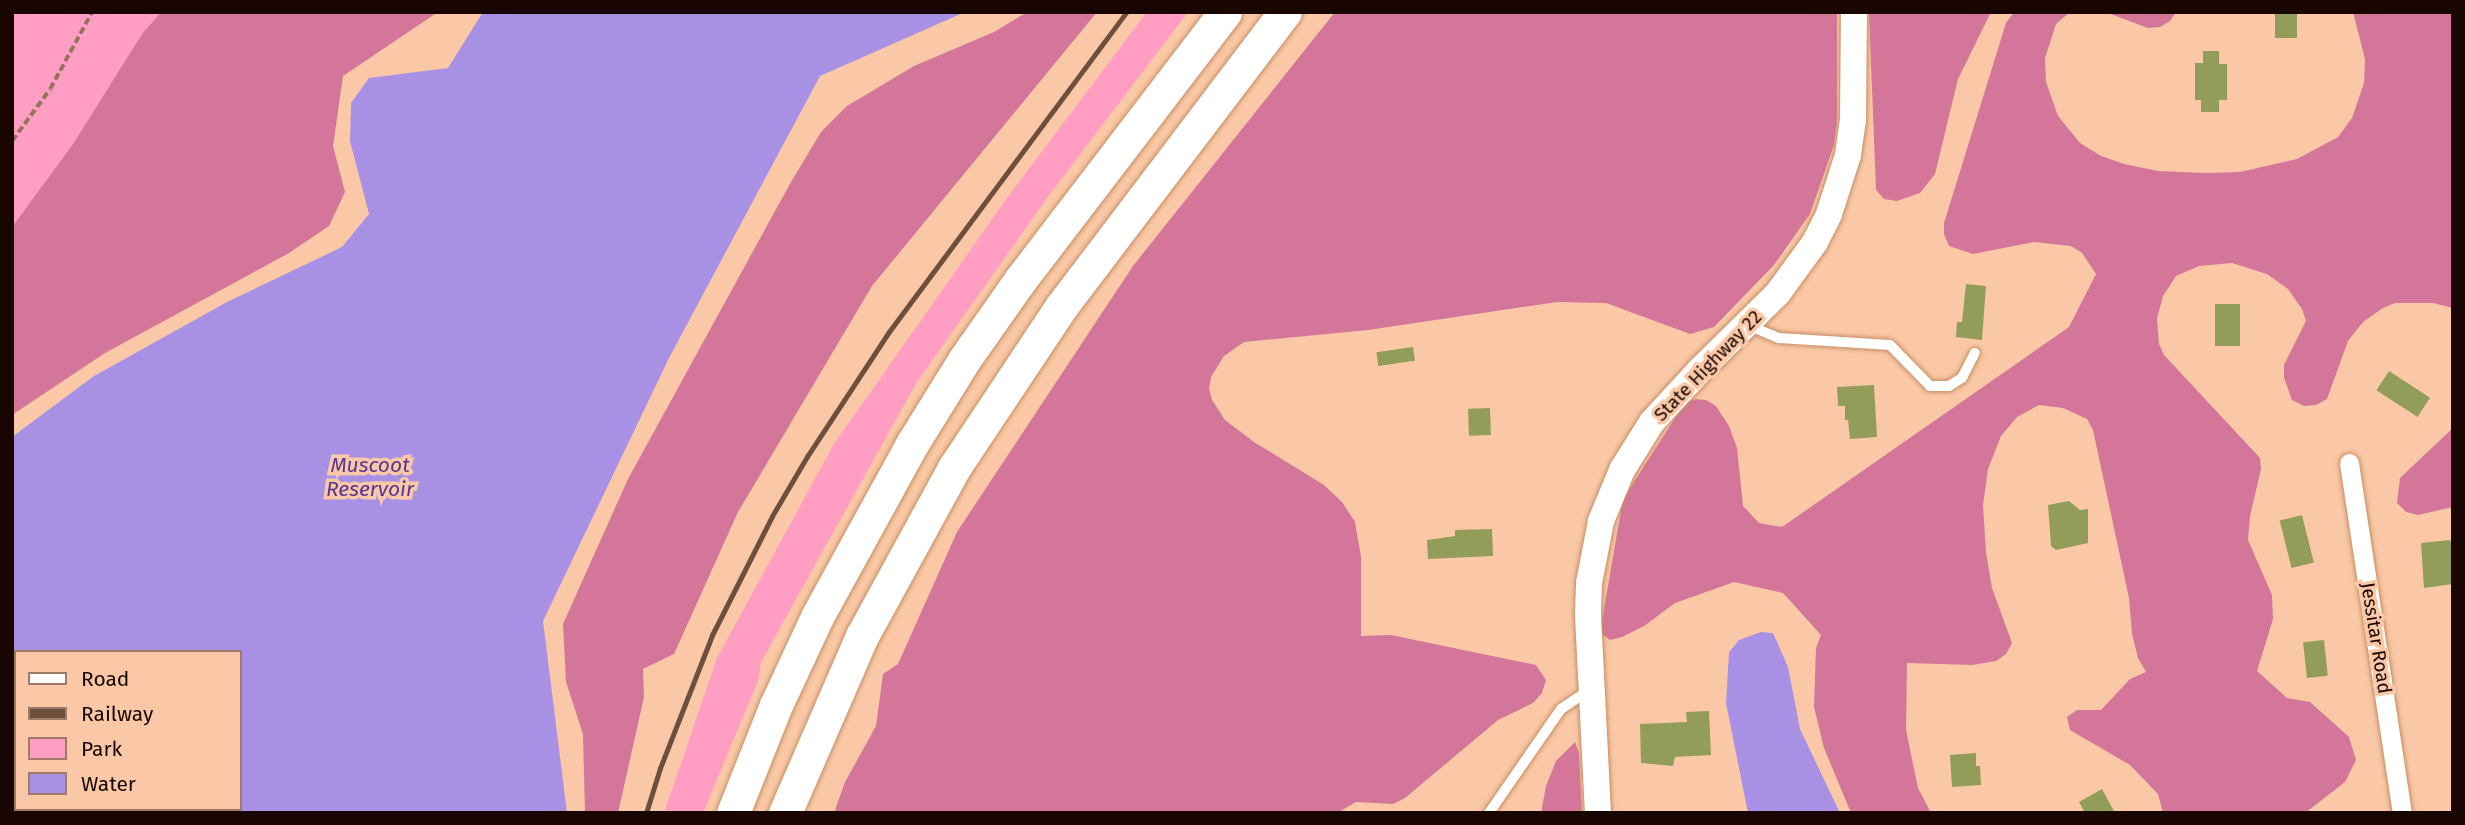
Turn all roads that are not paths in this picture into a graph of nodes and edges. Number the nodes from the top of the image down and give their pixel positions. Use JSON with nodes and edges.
{"nodes":[{"id":1,"x":1225,"y":12,"type":"edge"},
{"id":2,"x":1285,"y":12,"type":"edge"},
{"id":3,"x":1854,"y":12,"type":"edge"},
{"id":4,"x":1747,"y":325,"type":"junction"},
{"id":5,"x":1975,"y":353,"type":"dead end"},
{"id":6,"x":2349,"y":463,"type":"dead end"},
{"id":7,"x":1591,"y":689,"type":"junction"},
{"id":8,"x":733,"y":813,"type":"edge"},
{"id":9,"x":785,"y":813,"type":"edge"},
{"id":10,"x":1489,"y":813,"type":"edge"},
{"id":11,"x":1598,"y":813,"type":"edge"},
{"id":12,"x":2402,"y":813,"type":"edge"}],
"edges":[{"from":1,"to":8,"type":"highway"},
{"from":2,"to":9,"type":"highway"},
{"from":3,"to":4,"type":"main road","name":"State Highway 22"},
{"from":4,"to":5,"type":"lane"},
{"from":4,"to":7,"type":"main road","name":"State Highway 22"},
{"from":6,"to":12,"type":"street","name":"Jessitar Road"},
{"from":7,"to":10,"type":"lane"},
{"from":7,"to":11,"type":"main road","name":"State Highway 22"}]}
